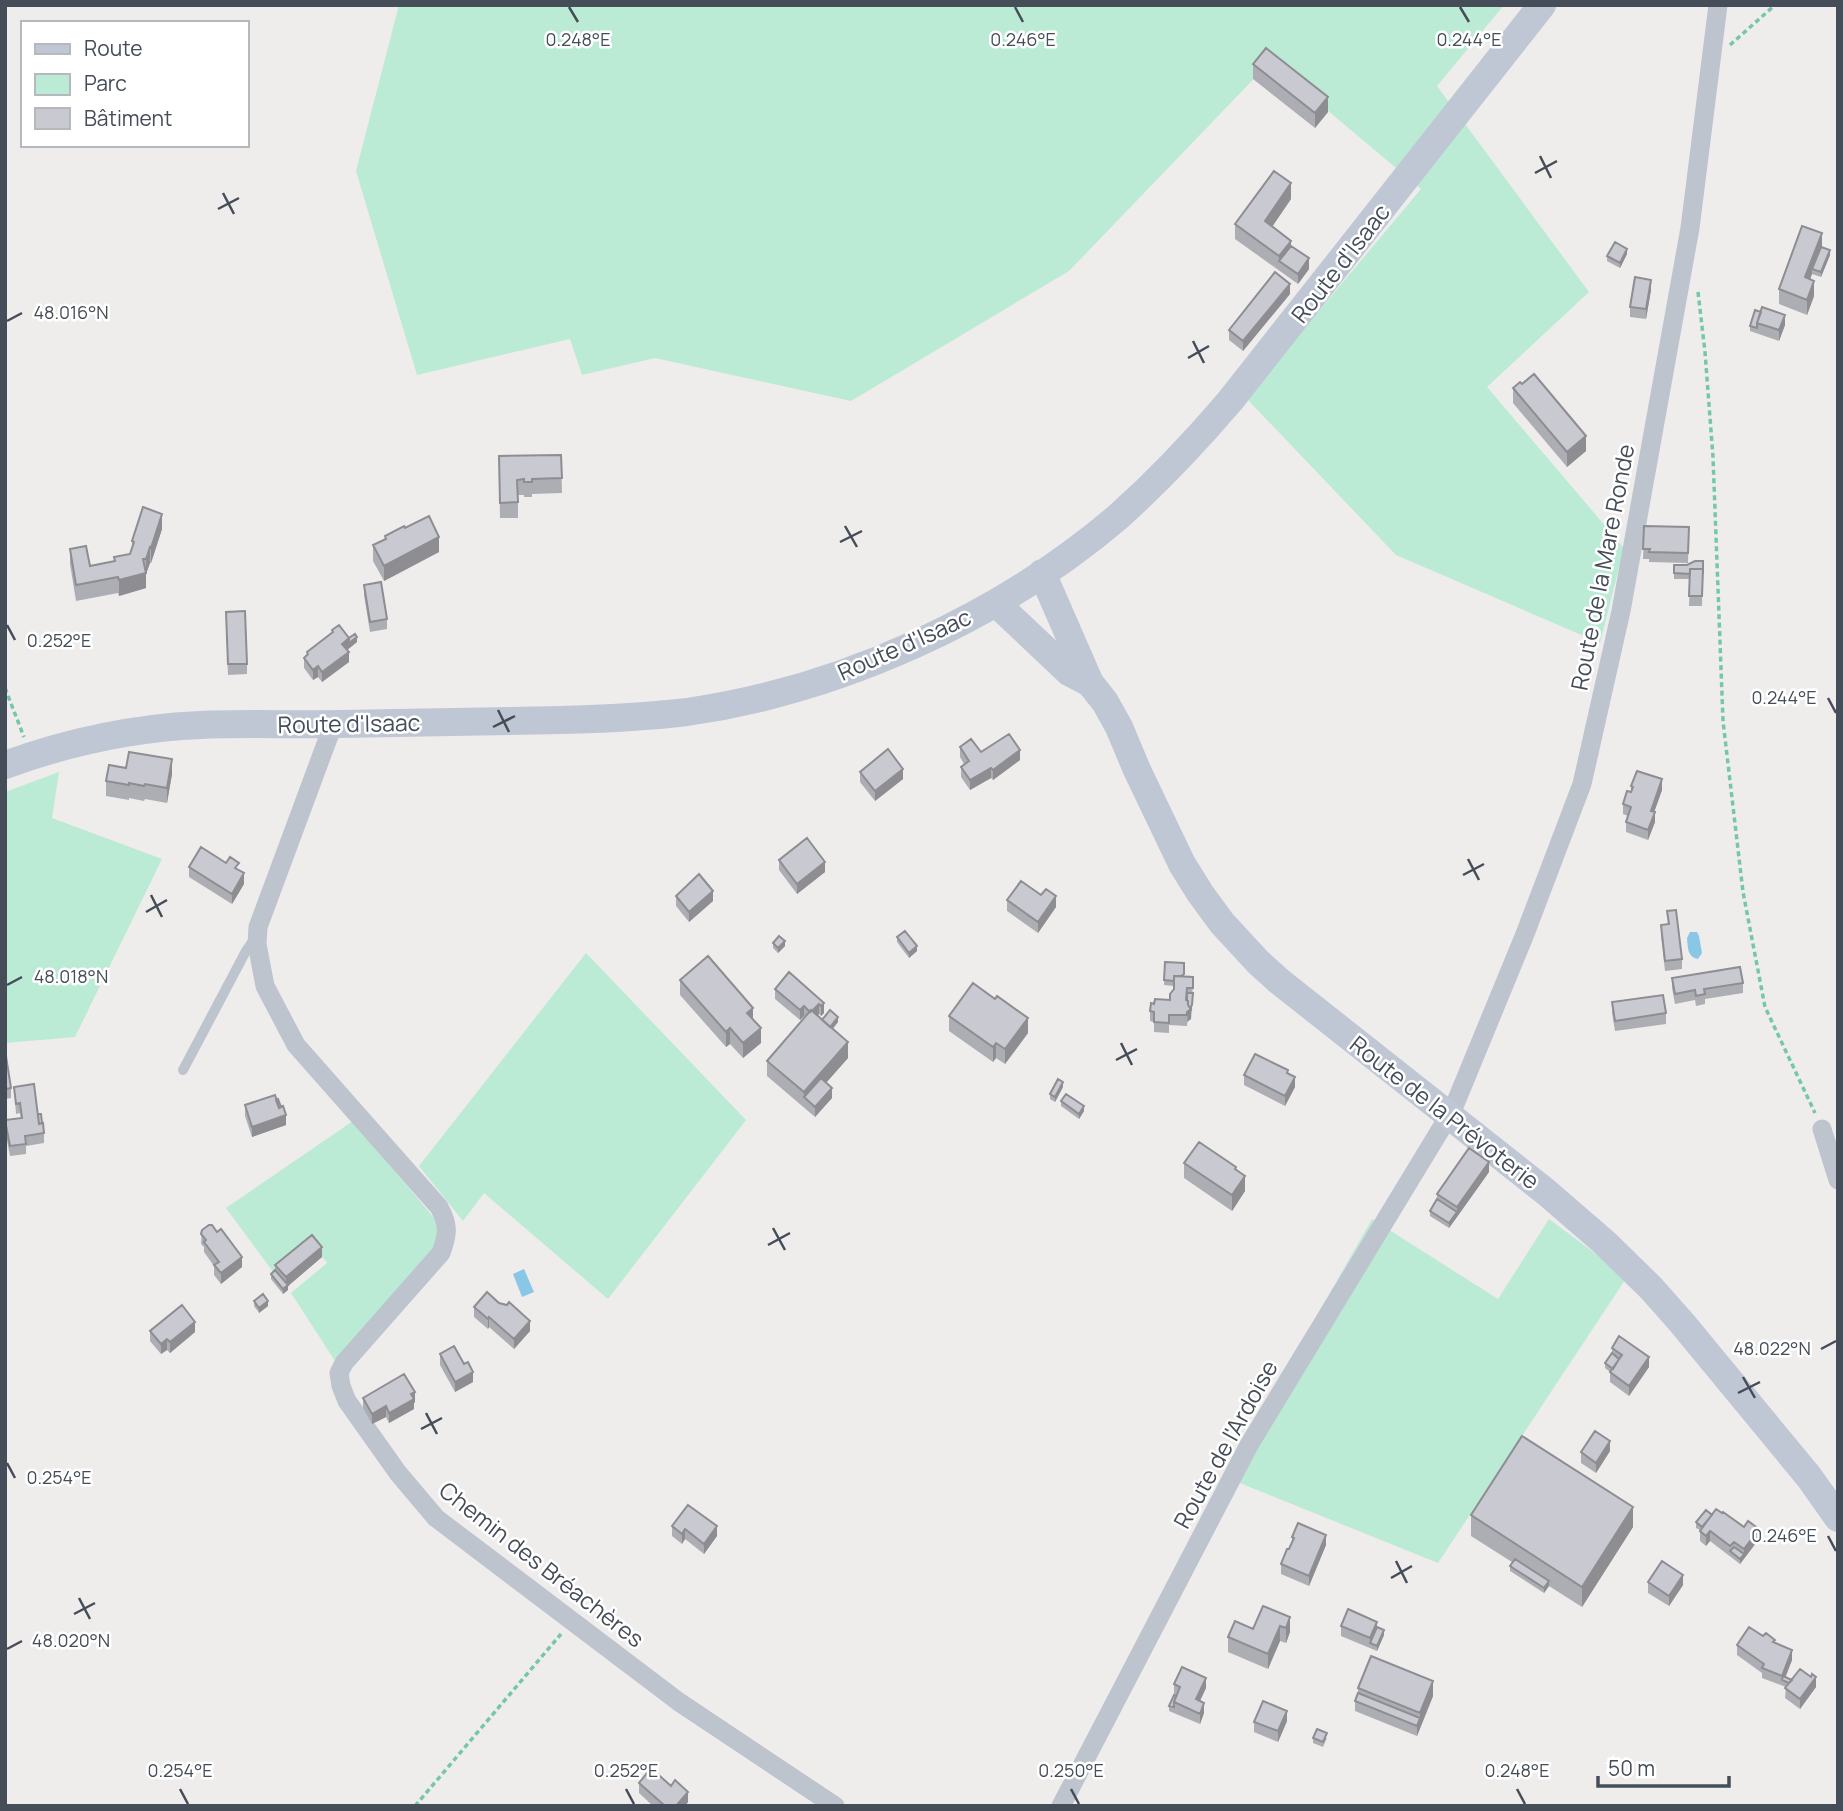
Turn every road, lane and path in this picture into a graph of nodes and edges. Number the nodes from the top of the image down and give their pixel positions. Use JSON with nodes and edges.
{"nodes":[{"id":1,"x":1542,"y":5,"type":"edge"},
{"id":2,"x":1718,"y":5,"type":"edge"},
{"id":3,"x":1775,"y":5,"type":"edge"},
{"id":4,"x":1712,"y":60,"type":"junction"},
{"id":5,"x":1697,"y":283,"type":"dead end"},
{"id":6,"x":1042,"y":573,"type":"junction"},
{"id":7,"x":996,"y":603,"type":"junction"},
{"id":8,"x":1090,"y":683,"type":"junction"},
{"id":9,"x":5,"y":688,"type":"edge"},
{"id":10,"x":332,"y":724,"type":"junction"},
{"id":11,"x":31,"y":756,"type":"junction"},
{"id":12,"x":5,"y":765,"type":"edge"},
{"id":13,"x":258,"y":935,"type":"junction"},
{"id":14,"x":183,"y":1070,"type":"dead end"},
{"id":15,"x":1449,"y":1116,"type":"junction"},
{"id":16,"x":1822,"y":1129,"type":"joint"},
{"id":17,"x":1838,"y":1180,"type":"edge"},
{"id":18,"x":1838,"y":1518,"type":"edge"},
{"id":19,"x":572,"y":1622,"type":"junction"},
{"id":20,"x":415,"y":1806,"type":"edge"},
{"id":21,"x":835,"y":1806,"type":"edge"},
{"id":22,"x":1061,"y":1806,"type":"edge"}],
"edges":[{"from":1,"to":6,"type":"street","name":"Route d'Isaac"},
{"from":2,"to":4,"type":"street","name":"Route de la Mare Ronde"},
{"from":3,"to":4,"type":"path"},
{"from":4,"to":15,"type":"street","name":"Route de la Mare Ronde"},
{"from":5,"to":16,"type":"path"},
{"from":6,"to":7,"type":"street","name":"Route d'Isaac"},
{"from":6,"to":8,"type":"street","name":"Route de la Prévoterie"},
{"from":7,"to":8,"type":"street","name":"Route de la Prévoterie"},
{"from":7,"to":10,"type":"street","name":"Route d'Isaac"},
{"from":8,"to":15,"type":"street","name":"Route de la Prévoterie"},
{"from":9,"to":11,"type":"path"},
{"from":10,"to":11,"type":"street","name":"Route d'Isaac"},
{"from":10,"to":13,"type":"street","name":"Chemin des Bréachères"},
{"from":11,"to":12,"type":"street","name":"Route d'Isaac"},
{"from":13,"to":14,"type":"lane"},
{"from":13,"to":19,"type":"street","name":"Chemin des Bréachères"},
{"from":15,"to":18,"type":"street","name":"Route de la Prévoterie"},
{"from":15,"to":22,"type":"street","name":"Route de l'Ardoise"},
{"from":16,"to":17,"type":"street"},
{"from":19,"to":20,"type":"path"},
{"from":19,"to":21,"type":"street","name":"Chemin des Bréachères"}]}
